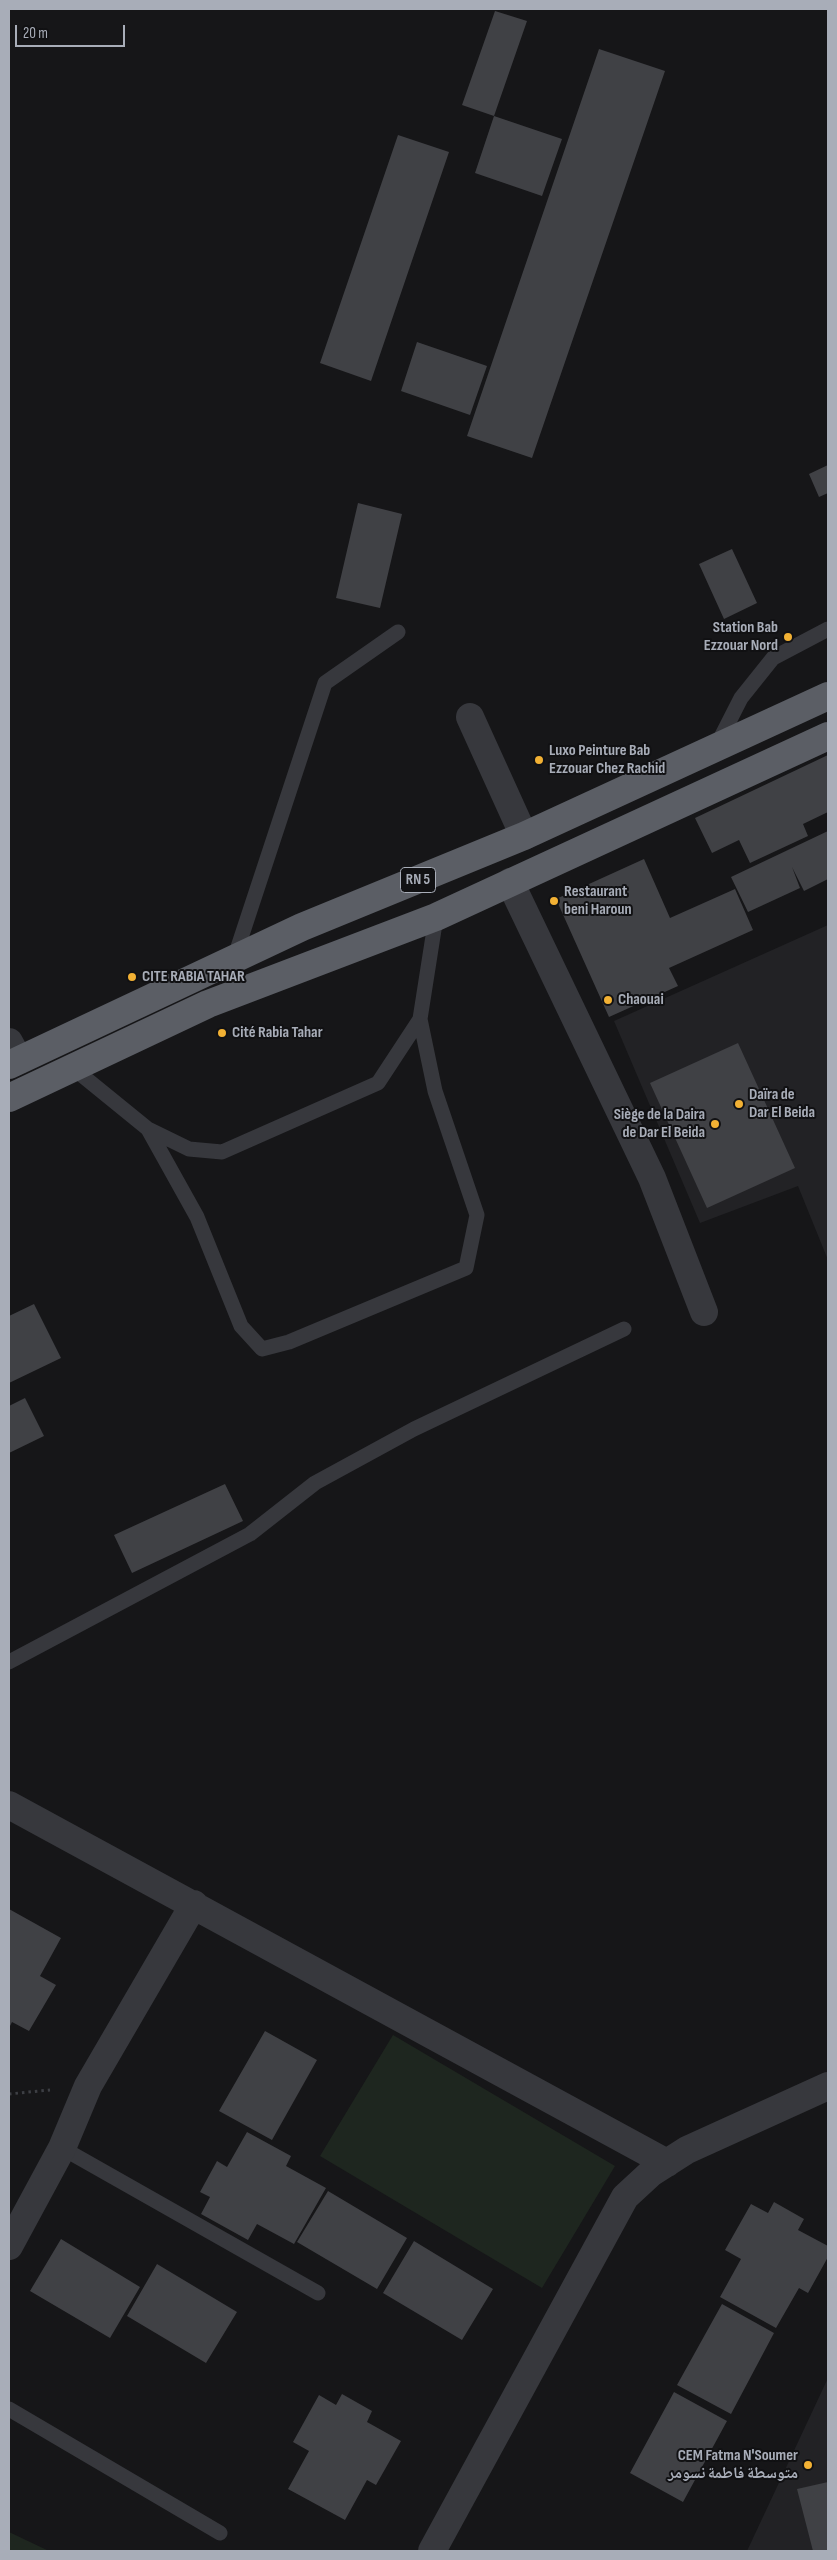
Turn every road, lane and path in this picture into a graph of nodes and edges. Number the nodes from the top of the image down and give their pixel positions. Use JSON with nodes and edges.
{"nodes":[{"id":1,"x":828,"y":629,"type":"edge"},
{"id":2,"x":398,"y":632,"type":"dead end"},
{"id":3,"x":828,"y":696,"type":"edge"},
{"id":4,"x":470,"y":717,"type":"dead end"},
{"id":5,"x":828,"y":736,"type":"edge"},
{"id":6,"x":714,"y":750,"type":"junction"},
{"id":7,"x":524,"y":836,"type":"junction"},
{"id":8,"x":510,"y":882,"type":"junction"},
{"id":9,"x":436,"y":917,"type":"junction"},
{"id":10,"x":234,"y":959,"type":"junction"},
{"id":11,"x":420,"y":1019,"type":"junction"},
{"id":12,"x":11,"y":1057,"type":"edge"},
{"id":13,"x":73,"y":1068,"type":"junction"},
{"id":14,"x":9,"y":1098,"type":"edge"},
{"id":15,"x":148,"y":1129,"type":"junction"},
{"id":16,"x":704,"y":1312,"type":"dead end"},
{"id":17,"x":624,"y":1329,"type":"dead end"},
{"id":18,"x":9,"y":1662,"type":"edge"},
{"id":19,"x":9,"y":1805,"type":"edge"},
{"id":20,"x":194,"y":1904,"type":"junction"},
{"id":21,"x":828,"y":2086,"type":"edge"},
{"id":22,"x":62,"y":2148,"type":"junction"},
{"id":23,"x":667,"y":2163,"type":"junction"},
{"id":24,"x":9,"y":2246,"type":"edge"},
{"id":25,"x":318,"y":2293,"type":"dead end"},
{"id":26,"x":9,"y":2409,"type":"edge"},
{"id":27,"x":220,"y":2533,"type":"dead end"},
{"id":28,"x":432,"y":2551,"type":"edge"}],
"edges":[{"from":1,"to":6,"type":"lane"},
{"from":2,"to":10,"type":"lane"},
{"from":3,"to":6,"type":"highway","number":"RN 5"},
{"from":4,"to":7,"type":"street"},
{"from":5,"to":8,"type":"highway","number":"RN 5"},
{"from":6,"to":7,"type":"highway","number":"RN 5"},
{"from":7,"to":10,"type":"highway","number":"RN 5"},
{"from":8,"to":9,"type":"highway","number":"RN 5"},
{"from":8,"to":16,"type":"street"},
{"from":9,"to":11,"type":"lane"},
{"from":9,"to":13,"type":"highway","number":"RN 5"},
{"from":10,"to":12,"type":"highway","number":"RN 5"},
{"from":11,"to":15,"type":"lane"},
{"from":11,"to":15,"type":"lane"},
{"from":13,"to":14,"type":"highway","number":"RN 5"},
{"from":13,"to":15,"type":"lane"},
{"from":17,"to":18,"type":"lane"},
{"from":19,"to":20,"type":"street"},
{"from":20,"to":22,"type":"street"},
{"from":20,"to":23,"type":"street"},
{"from":21,"to":23,"type":"street"},
{"from":22,"to":24,"type":"street"},
{"from":22,"to":25,"type":"lane"},
{"from":23,"to":28,"type":"street"},
{"from":26,"to":27,"type":"lane"}]}
